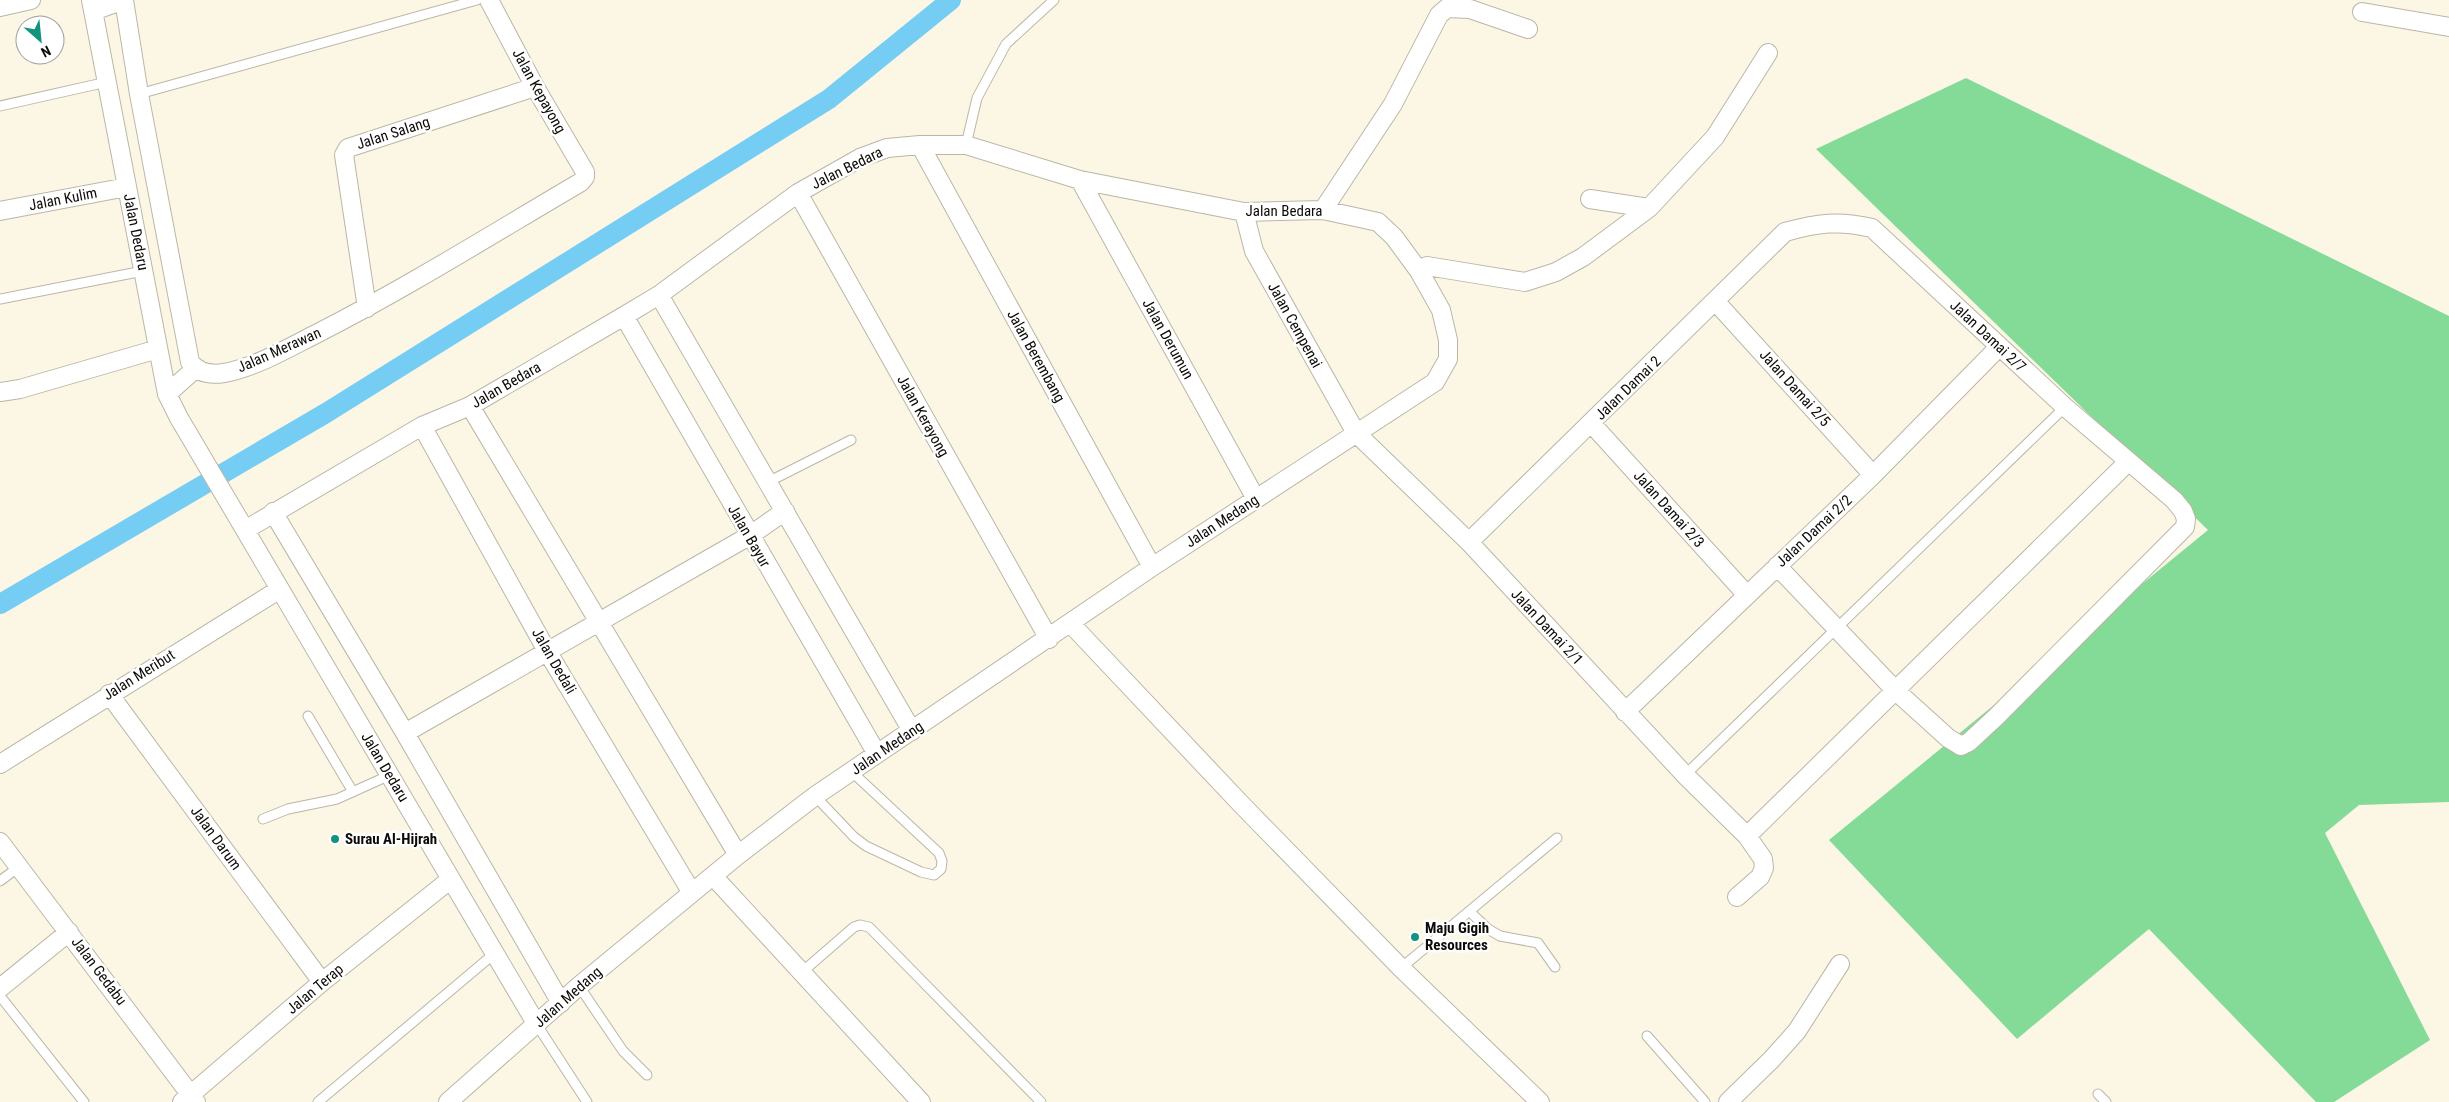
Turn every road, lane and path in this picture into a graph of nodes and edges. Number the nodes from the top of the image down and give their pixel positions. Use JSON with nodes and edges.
{"nodes":[{"id":1,"x":31,"y":0,"type":"edge"},
{"id":2,"x":124,"y":0,"type":"edge"},
{"id":3,"x":477,"y":0,"type":"edge"},
{"id":4,"x":489,"y":0,"type":"edge"},
{"id":5,"x":1054,"y":0,"type":"edge"},
{"id":6,"x":92,"y":5,"type":"edge"},
{"id":7,"x":0,"y":7,"type":"edge"},
{"id":8,"x":2362,"y":12,"type":"dead end"},
{"id":9,"x":2449,"y":27,"type":"edge"},
{"id":10,"x":1528,"y":29,"type":"dead end"},
{"id":11,"x":1768,"y":53,"type":"dead end"},
{"id":12,"x":107,"y":82,"type":"junction"},
{"id":13,"x":535,"y":87,"type":"junction"},
{"id":14,"x":139,"y":94,"type":"junction"},
{"id":15,"x":0,"y":106,"type":"edge"},
{"id":16,"x":920,"y":144,"type":"junction"},
{"id":17,"x":966,"y":145,"type":"junction"},
{"id":18,"x":1080,"y":180,"type":"junction"},
{"id":19,"x":581,"y":182,"type":"joint"},
{"id":20,"x":127,"y":187,"type":"junction"},
{"id":21,"x":798,"y":193,"type":"junction"},
{"id":22,"x":1590,"y":200,"type":"dead end"},
{"id":23,"x":1649,"y":208,"type":"junction"},
{"id":24,"x":1323,"y":210,"type":"junction"},
{"id":25,"x":0,"y":211,"type":"edge"},
{"id":26,"x":1244,"y":212,"type":"junction"},
{"id":27,"x":1785,"y":232,"type":"joint"},
{"id":28,"x":143,"y":271,"type":"junction"},
{"id":29,"x":1419,"y":271,"type":"junction"},
{"id":30,"x":659,"y":295,"type":"junction"},
{"id":31,"x":0,"y":299,"type":"edge"},
{"id":32,"x":1716,"y":302,"type":"junction"},
{"id":33,"x":367,"y":308,"type":"junction"},
{"id":34,"x":624,"y":316,"type":"junction"},
{"id":35,"x":1999,"y":347,"type":"junction"},
{"id":36,"x":158,"y":348,"type":"junction"},
{"id":37,"x":195,"y":369,"type":"junction"},
{"id":38,"x":20,"y":389,"type":"junction"},
{"id":39,"x":0,"y":392,"type":"edge"},
{"id":40,"x":167,"y":394,"type":"junction"},
{"id":41,"x":0,"y":404,"type":"edge"},
{"id":42,"x":470,"y":406,"type":"junction"},
{"id":43,"x":2064,"y":407,"type":"junction"},
{"id":44,"x":1591,"y":423,"type":"junction"},
{"id":45,"x":422,"y":426,"type":"junction"},
{"id":46,"x":1356,"y":433,"type":"junction"},
{"id":47,"x":852,"y":440,"type":"dead end"},
{"id":48,"x":2128,"y":462,"type":"junction"},
{"id":49,"x":1873,"y":475,"type":"junction"},
{"id":50,"x":768,"y":482,"type":"junction"},
{"id":51,"x":1256,"y":499,"type":"junction"},
{"id":52,"x":785,"y":511,"type":"junction"},
{"id":53,"x":273,"y":512,"type":"junction"},
{"id":54,"x":244,"y":530,"type":"junction"},
{"id":55,"x":749,"y":536,"type":"junction"},
{"id":56,"x":1469,"y":542,"type":"junction"},
{"id":57,"x":1777,"y":566,"type":"junction"},
{"id":58,"x":1152,"y":567,"type":"junction"},
{"id":59,"x":280,"y":589,"type":"junction"},
{"id":60,"x":1746,"y":594,"type":"junction"},
{"id":61,"x":598,"y":621,"type":"junction"},
{"id":62,"x":1071,"y":624,"type":"junction"},
{"id":63,"x":1836,"y":630,"type":"junction"},
{"id":64,"x":1048,"y":639,"type":"junction"},
{"id":65,"x":547,"y":651,"type":"junction"},
{"id":66,"x":1896,"y":691,"type":"junction"},
{"id":67,"x":109,"y":694,"type":"junction"},
{"id":68,"x":1625,"y":712,"type":"junction"},
{"id":69,"x":308,"y":716,"type":"dead end"},
{"id":70,"x":912,"y":731,"type":"junction"},
{"id":71,"x":405,"y":733,"type":"junction"},
{"id":72,"x":877,"y":754,"type":"junction"},
{"id":73,"x":0,"y":764,"type":"edge"},
{"id":74,"x":852,"y":771,"type":"junction"},
{"id":75,"x":390,"y":774,"type":"junction"},
{"id":76,"x":1685,"y":775,"type":"junction"},
{"id":77,"x":353,"y":792,"type":"junction"},
{"id":78,"x":815,"y":796,"type":"junction"},
{"id":79,"x":263,"y":819,"type":"dead end"},
{"id":80,"x":1747,"y":836,"type":"junction"},
{"id":81,"x":1557,"y":838,"type":"dead end"},
{"id":82,"x":0,"y":842,"type":"edge"},
{"id":83,"x":738,"y":855,"type":"junction"},
{"id":84,"x":20,"y":866,"type":"junction"},
{"id":85,"x":713,"y":876,"type":"junction"},
{"id":86,"x":451,"y":879,"type":"junction"},
{"id":87,"x":0,"y":881,"type":"edge"},
{"id":88,"x":692,"y":893,"type":"junction"},
{"id":89,"x":1737,"y":897,"type":"dead end"},
{"id":90,"x":1469,"y":911,"type":"junction"},
{"id":91,"x":69,"y":932,"type":"junction"},
{"id":92,"x":495,"y":953,"type":"junction"},
{"id":93,"x":1840,"y":964,"type":"dead end"},
{"id":94,"x":1554,"y":967,"type":"dead end"},
{"id":95,"x":1401,"y":968,"type":"junction"},
{"id":96,"x":802,"y":973,"type":"junction"},
{"id":97,"x":322,"y":982,"type":"junction"},
{"id":98,"x":580,"y":986,"type":"junction"},
{"id":99,"x":0,"y":988,"type":"edge"},
{"id":100,"x":0,"y":996,"type":"edge"},
{"id":101,"x":561,"y":1003,"type":"junction"},
{"id":102,"x":537,"y":1024,"type":"junction"},
{"id":103,"x":1646,"y":1036,"type":"dead end"},
{"id":104,"x":647,"y":1075,"type":"dead end"},
{"id":105,"x":2098,"y":1094,"type":"dead end"},
{"id":106,"x":189,"y":1099,"type":"edge"},
{"id":107,"x":84,"y":1102,"type":"edge"},
{"id":108,"x":318,"y":1102,"type":"edge"},
{"id":109,"x":448,"y":1102,"type":"edge"},
{"id":110,"x":587,"y":1102,"type":"edge"},
{"id":111,"x":921,"y":1102,"type":"edge"},
{"id":112,"x":1041,"y":1102,"type":"edge"},
{"id":113,"x":1540,"y":1102,"type":"edge"},
{"id":114,"x":1705,"y":1102,"type":"edge"},
{"id":115,"x":1728,"y":1102,"type":"edge"},
{"id":116,"x":2106,"y":1102,"type":"edge"}],
"edges":[{"from":1,"to":7,"type":"street"},
{"from":2,"to":6,"type":"street"},
{"from":2,"to":14,"type":"street"},
{"from":3,"to":14,"type":"lane"},
{"from":4,"to":13,"type":"street","name":"Jalan Kepayong"},
{"from":5,"to":17,"type":"lane"},
{"from":6,"to":12,"type":"street","name":"Jalan Dedaru"},
{"from":8,"to":9,"type":"street"},
{"from":10,"to":24,"type":"street"},
{"from":11,"to":23,"type":"street"},
{"from":12,"to":15,"type":"lane"},
{"from":12,"to":20,"type":"street","name":"Jalan Dedaru"},
{"from":13,"to":19,"type":"street","name":"Jalan Kepayong"},
{"from":13,"to":33,"type":"street","name":"Jalan Salang"},
{"from":14,"to":37,"type":"street"},
{"from":16,"to":17,"type":"street","name":"Jalan Bedara"},
{"from":16,"to":21,"type":"street","name":"Jalan Bedara"},
{"from":16,"to":58,"type":"street","name":"Jalan Berembang"},
{"from":17,"to":18,"type":"street","name":"Jalan Bedara"},
{"from":18,"to":26,"type":"street","name":"Jalan Bedara"},
{"from":18,"to":51,"type":"street","name":"Jalan Derumun"},
{"from":19,"to":33,"type":"street","name":"Jalan Merawan"},
{"from":20,"to":25,"type":"street","name":"Jalan Kulim"},
{"from":20,"to":28,"type":"street","name":"Jalan Dedaru"},
{"from":21,"to":30,"type":"street","name":"Jalan Bedara"},
{"from":21,"to":64,"type":"street","name":"Jalan Kerayong"},
{"from":22,"to":23,"type":"street"},
{"from":23,"to":29,"type":"street"},
{"from":24,"to":26,"type":"street","name":"Jalan Bedara"},
{"from":24,"to":29,"type":"street","name":"Jalan Bedara"},
{"from":26,"to":46,"type":"street","name":"Jalan Cempenai"},
{"from":27,"to":32,"type":"street","name":"Jalan Damai 2"},
{"from":27,"to":35,"type":"street","name":"Jalan Damai 2/7"},
{"from":28,"to":31,"type":"lane"},
{"from":28,"to":36,"type":"street","name":"Jalan Dedaru"},
{"from":29,"to":46,"type":"street","name":"Jalan Bedara"},
{"from":30,"to":34,"type":"street","name":"Jalan Bedara"},
{"from":30,"to":50,"type":"street"},
{"from":32,"to":44,"type":"street","name":"Jalan Damai 2"},
{"from":32,"to":49,"type":"street","name":"Jalan Damai 2/5"},
{"from":33,"to":37,"type":"street","name":"Jalan Merawan"},
{"from":34,"to":42,"type":"street","name":"Jalan Bedara"},
{"from":34,"to":55,"type":"street","name":"Jalan Bayur"},
{"from":35,"to":43,"type":"street","name":"Jalan Damai 2/7"},
{"from":35,"to":49,"type":"street","name":"Jalan Damai 2/2"},
{"from":36,"to":38,"type":"street"},
{"from":36,"to":40,"type":"street","name":"Jalan Dedaru"},
{"from":37,"to":40,"type":"street"},
{"from":38,"to":39,"type":"street"},
{"from":38,"to":41,"type":"street"},
{"from":40,"to":54,"type":"street","name":"Jalan Dedaru"},
{"from":42,"to":45,"type":"street","name":"Jalan Bedara"},
{"from":42,"to":61,"type":"street"},
{"from":43,"to":48,"type":"street","name":"Jalan Damai 2/7"},
{"from":43,"to":63,"type":"lane"},
{"from":44,"to":56,"type":"street","name":"Jalan Damai 2"},
{"from":44,"to":60,"type":"street","name":"Jalan Damai 2/3"},
{"from":45,"to":53,"type":"street","name":"Jalan Bedara"},
{"from":45,"to":65,"type":"street","name":"Jalan Dedali"},
{"from":46,"to":51,"type":"street","name":"Jalan Medang"},
{"from":46,"to":56,"type":"street","name":"Jalan Cempenai"},
{"from":47,"to":50,"type":"lane"},
{"from":48,"to":66,"type":"street"},
{"from":48,"to":66,"type":"street","name":"Jalan Damai 2/7"},
{"from":49,"to":57,"type":"street","name":"Jalan Damai 2/2"},
{"from":50,"to":52,"type":"street"},
{"from":51,"to":58,"type":"street","name":"Jalan Medang"},
{"from":52,"to":55,"type":"street"},
{"from":52,"to":70,"type":"street"},
{"from":53,"to":54,"type":"street","name":"Jalan Bedara"},
{"from":53,"to":71,"type":"street"},
{"from":54,"to":59,"type":"street","name":"Jalan Dedaru"},
{"from":55,"to":61,"type":"street"},
{"from":55,"to":72,"type":"street","name":"Jalan Bayur"},
{"from":56,"to":68,"type":"street","name":"Jalan Damai 2/1"},
{"from":57,"to":60,"type":"street","name":"Jalan Damai 2/2"},
{"from":57,"to":63,"type":"street"},
{"from":58,"to":62,"type":"street","name":"Jalan Medang"},
{"from":59,"to":67,"type":"street","name":"Jalan Meribut"},
{"from":59,"to":75,"type":"street","name":"Jalan Dedaru"},
{"from":60,"to":68,"type":"street","name":"Jalan Damai 2/2"},
{"from":61,"to":65,"type":"street"},
{"from":61,"to":83,"type":"street"},
{"from":62,"to":64,"type":"street","name":"Jalan Medang"},
{"from":62,"to":95,"type":"street"},
{"from":63,"to":66,"type":"street"},
{"from":63,"to":76,"type":"lane"},
{"from":64,"to":70,"type":"street","name":"Jalan Medang"},
{"from":65,"to":71,"type":"street"},
{"from":65,"to":88,"type":"street","name":"Jalan Dedali"},
{"from":66,"to":80,"type":"street"},
{"from":67,"to":73,"type":"street","name":"Jalan Meribut"},
{"from":67,"to":97,"type":"street","name":"Jalan Darum"},
{"from":68,"to":76,"type":"street","name":"Jalan Damai 2/1"},
{"from":69,"to":77,"type":"lane"},
{"from":70,"to":72,"type":"street","name":"Jalan Medang"},
{"from":71,"to":101,"type":"street"},
{"from":72,"to":74,"type":"street","name":"Jalan Medang"},
{"from":74,"to":78,"type":"street","name":"Jalan Medang"},
{"from":74,"to":78,"type":"lane"},
{"from":75,"to":77,"type":"lane"},
{"from":75,"to":86,"type":"street","name":"Jalan Dedaru"},
{"from":76,"to":80,"type":"street","name":"Jalan Damai 2/1"},
{"from":77,"to":79,"type":"lane"},
{"from":78,"to":83,"type":"street","name":"Jalan Medang"},
{"from":80,"to":89,"type":"street","name":"Jalan Damai 2/1"},
{"from":81,"to":90,"type":"lane"},
{"from":82,"to":84,"type":"street","name":"Jalan Gedabu"},
{"from":83,"to":85,"type":"street","name":"Jalan Medang"},
{"from":84,"to":87,"type":"lane"},
{"from":84,"to":91,"type":"street","name":"Jalan Gedabu"},
{"from":85,"to":88,"type":"street","name":"Jalan Medang"},
{"from":85,"to":96,"type":"street"},
{"from":86,"to":92,"type":"street","name":"Jalan Dedaru"},
{"from":86,"to":97,"type":"street","name":"Jalan Terap"},
{"from":88,"to":98,"type":"street","name":"Jalan Medang"},
{"from":90,"to":94,"type":"lane"},
{"from":90,"to":95,"type":"lane"},
{"from":91,"to":99,"type":"street"},
{"from":91,"to":106,"type":"street","name":"Jalan Gedabu"},
{"from":92,"to":102,"type":"street","name":"Jalan Dedaru"},
{"from":92,"to":108,"type":"lane"},
{"from":93,"to":115,"type":"street"},
{"from":95,"to":113,"type":"street"},
{"from":96,"to":111,"type":"street"},
{"from":96,"to":112,"type":"lane"},
{"from":97,"to":106,"type":"street","name":"Jalan Terap"},
{"from":98,"to":101,"type":"street","name":"Jalan Medang"},
{"from":98,"to":104,"type":"lane"},
{"from":100,"to":107,"type":"lane"},
{"from":101,"to":102,"type":"street","name":"Jalan Medang"},
{"from":102,"to":109,"type":"street","name":"Jalan Medang"},
{"from":102,"to":110,"type":"lane"},
{"from":103,"to":114,"type":"lane"},
{"from":105,"to":116,"type":"lane"}]}
